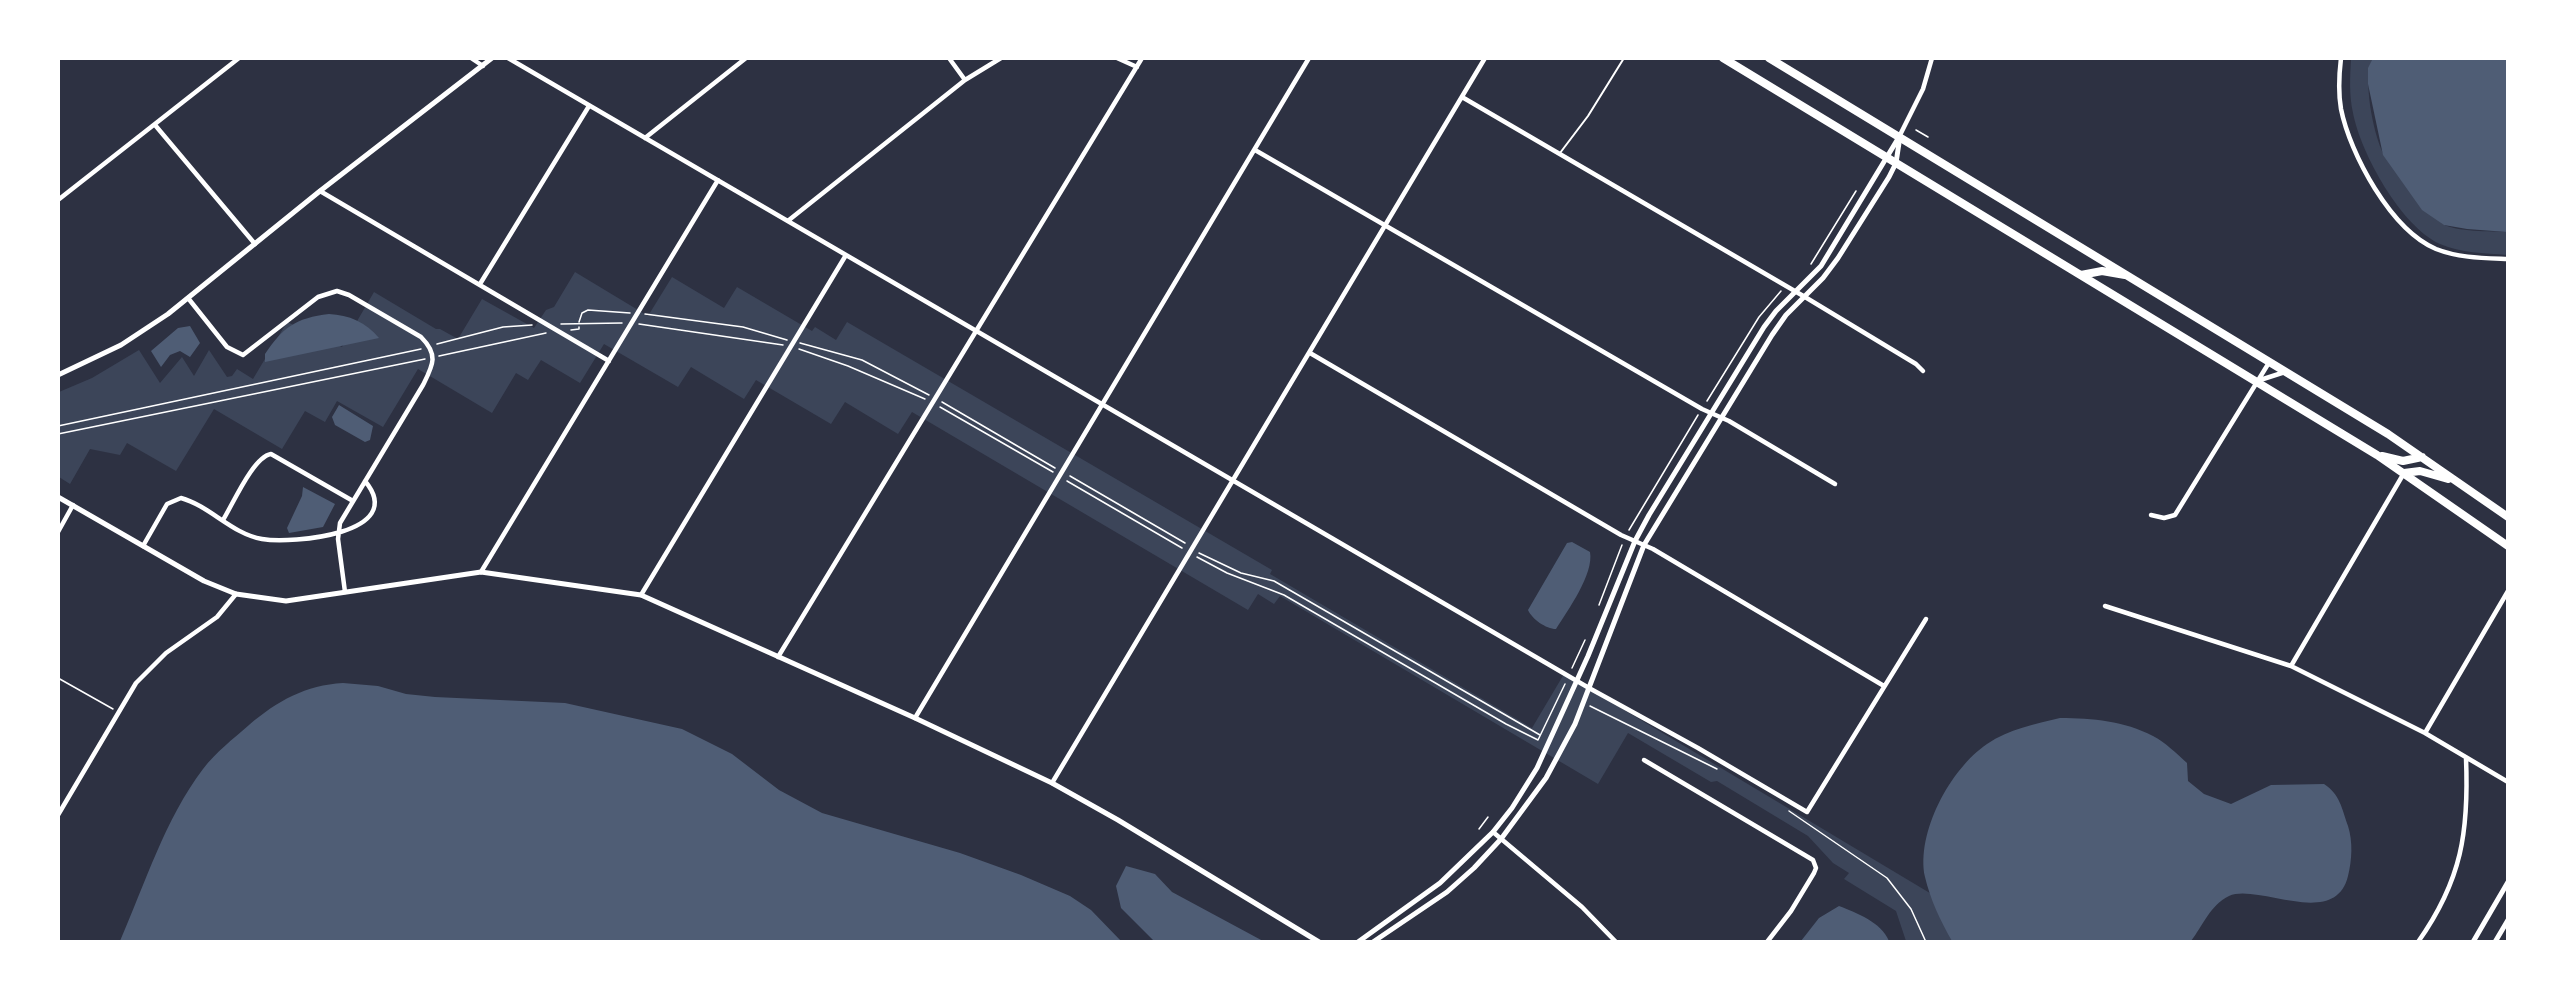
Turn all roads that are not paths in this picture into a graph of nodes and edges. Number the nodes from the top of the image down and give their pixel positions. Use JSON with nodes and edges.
{"nodes":[{"id":1,"x":238,"y":58,"type":"edge"},
{"id":2,"x":471,"y":58,"type":"edge"},
{"id":3,"x":492,"y":58,"type":"edge"},
{"id":4,"x":508,"y":58,"type":"edge"},
{"id":5,"x":746,"y":58,"type":"edge"},
{"id":6,"x":949,"y":58,"type":"edge"},
{"id":7,"x":1001,"y":58,"type":"edge"},
{"id":8,"x":1117,"y":58,"type":"edge"},
{"id":9,"x":1142,"y":58,"type":"edge"},
{"id":10,"x":1309,"y":58,"type":"edge"},
{"id":11,"x":1485,"y":58,"type":"edge"},
{"id":12,"x":1624,"y":58,"type":"edge"},
{"id":13,"x":1769,"y":58,"type":"edge"},
{"id":14,"x":1932,"y":58,"type":"edge"},
{"id":15,"x":2341,"y":58,"type":"edge"},
{"id":16,"x":1724,"y":59,"type":"edge"},
{"id":17,"x":483,"y":66,"type":"junction"},
{"id":18,"x":1137,"y":68,"type":"junction"},
{"id":19,"x":965,"y":80,"type":"junction"},
{"id":20,"x":1462,"y":97,"type":"junction"},
{"id":21,"x":589,"y":106,"type":"junction"},
{"id":22,"x":156,"y":125,"type":"junction"},
{"id":23,"x":1899,"y":137,"type":"junction"},
{"id":24,"x":645,"y":138,"type":"junction"},
{"id":25,"x":1255,"y":150,"type":"junction"},
{"id":26,"x":1560,"y":153,"type":"junction"},
{"id":27,"x":1888,"y":158,"type":"junction"},
{"id":28,"x":1896,"y":163,"type":"junction"},
{"id":29,"x":718,"y":180,"type":"junction"},
{"id":30,"x":320,"y":191,"type":"junction"},
{"id":31,"x":58,"y":200,"type":"edge"},
{"id":32,"x":789,"y":220,"type":"junction"},
{"id":33,"x":1386,"y":225,"type":"junction"},
{"id":34,"x":255,"y":244,"type":"junction"},
{"id":35,"x":846,"y":255,"type":"junction"},
{"id":36,"x":2508,"y":259,"type":"edge"},
{"id":37,"x":2081,"y":275,"type":"junction"},
{"id":38,"x":2129,"y":276,"type":"junction"},
{"id":39,"x":480,"y":284,"type":"junction"},
{"id":40,"x":1796,"y":292,"type":"junction"},
{"id":41,"x":1805,"y":297,"type":"junction"},
{"id":42,"x":188,"y":298,"type":"junction"},
{"id":43,"x":976,"y":332,"type":"junction"},
{"id":44,"x":1310,"y":353,"type":"junction"},
{"id":45,"x":609,"y":361,"type":"junction"},
{"id":46,"x":2270,"y":362,"type":"junction"},
{"id":47,"x":1923,"y":371,"type":"dead end"},
{"id":48,"x":2287,"y":371,"type":"junction"},
{"id":49,"x":58,"y":375,"type":"edge"},
{"id":50,"x":2257,"y":381,"type":"junction"},
{"id":51,"x":1103,"y":404,"type":"junction"},
{"id":52,"x":1711,"y":413,"type":"junction"},
{"id":53,"x":1721,"y":417,"type":"junction"},
{"id":54,"x":2377,"y":455,"type":"junction"},
{"id":55,"x":2422,"y":457,"type":"junction"},
{"id":56,"x":2404,"y":473,"type":"junction"},
{"id":57,"x":365,"y":481,"type":"junction"},
{"id":58,"x":1233,"y":481,"type":"junction"},
{"id":59,"x":2455,"y":481,"type":"junction"},
{"id":60,"x":1835,"y":484,"type":"dead end"},
{"id":61,"x":58,"y":497,"type":"edge"},
{"id":62,"x":353,"y":501,"type":"junction"},
{"id":63,"x":73,"y":505,"type":"junction"},
{"id":64,"x":2151,"y":515,"type":"dead end"},
{"id":65,"x":2508,"y":517,"type":"edge"},
{"id":66,"x":223,"y":520,"type":"junction"},
{"id":67,"x":58,"y":532,"type":"edge"},
{"id":68,"x":338,"y":532,"type":"junction"},
{"id":69,"x":1635,"y":541,"type":"junction"},
{"id":70,"x":1644,"y":545,"type":"junction"},
{"id":71,"x":143,"y":546,"type":"junction"},
{"id":72,"x":2508,"y":546,"type":"edge"},
{"id":73,"x":482,"y":572,"type":"junction"},
{"id":74,"x":2508,"y":591,"type":"edge"},
{"id":75,"x":345,"y":592,"type":"junction"},
{"id":76,"x":236,"y":594,"type":"junction"},
{"id":77,"x":641,"y":595,"type":"junction"},
{"id":78,"x":2105,"y":606,"type":"dead end"},
{"id":79,"x":1926,"y":619,"type":"dead end"},
{"id":80,"x":778,"y":657,"type":"junction"},
{"id":81,"x":2292,"y":666,"type":"junction"},
{"id":82,"x":1577,"y":681,"type":"junction"},
{"id":83,"x":1884,"y":686,"type":"junction"},
{"id":84,"x":1589,"y":688,"type":"junction"},
{"id":85,"x":915,"y":718,"type":"junction"},
{"id":86,"x":2425,"y":733,"type":"junction"},
{"id":87,"x":2466,"y":758,"type":"junction"},
{"id":88,"x":1644,"y":759,"type":"dead end"},
{"id":89,"x":2508,"y":782,"type":"edge"},
{"id":90,"x":1052,"y":783,"type":"junction"},
{"id":91,"x":58,"y":815,"type":"edge"},
{"id":92,"x":1493,"y":832,"type":"junction"},
{"id":93,"x":1501,"y":839,"type":"junction"},
{"id":94,"x":2508,"y":882,"type":"edge"},
{"id":95,"x":2508,"y":920,"type":"edge"},
{"id":96,"x":1319,"y":942,"type":"edge"},
{"id":97,"x":1358,"y":942,"type":"edge"},
{"id":98,"x":1373,"y":942,"type":"edge"},
{"id":99,"x":1616,"y":942,"type":"edge"},
{"id":100,"x":1767,"y":942,"type":"edge"},
{"id":101,"x":2418,"y":942,"type":"edge"},
{"id":102,"x":2473,"y":942,"type":"edge"},
{"id":103,"x":2495,"y":942,"type":"edge"}],
"edges":[{"from":1,"to":22,"type":"street"},
{"from":2,"to":17,"type":"street"},
{"from":3,"to":17,"type":"street"},
{"from":4,"to":21,"type":"street"},
{"from":5,"to":24,"type":"street"},
{"from":6,"to":19,"type":"street"},
{"from":7,"to":19,"type":"street"},
{"from":8,"to":18,"type":"street"},
{"from":9,"to":18,"type":"street"},
{"from":10,"to":25,"type":"street"},
{"from":11,"to":20,"type":"street"},
{"from":12,"to":26,"type":"lane"},
{"from":13,"to":23,"type":"highway"},
{"from":14,"to":23,"type":"street"},
{"from":15,"to":36,"type":"street"},
{"from":16,"to":27,"type":"highway"},
{"from":17,"to":30,"type":"street"},
{"from":18,"to":43,"type":"street"},
{"from":19,"to":32,"type":"street"},
{"from":20,"to":26,"type":"street"},
{"from":20,"to":33,"type":"street"},
{"from":21,"to":24,"type":"street"},
{"from":21,"to":39,"type":"street"},
{"from":22,"to":31,"type":"street"},
{"from":22,"to":34,"type":"street"},
{"from":23,"to":27,"type":"street"},
{"from":23,"to":28,"type":"street"},
{"from":23,"to":38,"type":"highway"},
{"from":24,"to":29,"type":"street"},
{"from":25,"to":33,"type":"street"},
{"from":25,"to":51,"type":"street"},
{"from":26,"to":40,"type":"street"},
{"from":27,"to":28,"type":"highway"},
{"from":27,"to":40,"type":"street"},
{"from":28,"to":37,"type":"highway"},
{"from":28,"to":41,"type":"street"},
{"from":29,"to":32,"type":"street"},
{"from":29,"to":45,"type":"street"},
{"from":30,"to":34,"type":"street"},
{"from":30,"to":39,"type":"street"},
{"from":32,"to":35,"type":"street"},
{"from":33,"to":44,"type":"street"},
{"from":33,"to":52,"type":"street"},
{"from":34,"to":42,"type":"street"},
{"from":35,"to":43,"type":"street"},
{"from":35,"to":77,"type":"street"},
{"from":37,"to":38,"type":"highway"},
{"from":37,"to":50,"type":"highway"},
{"from":38,"to":46,"type":"highway"},
{"from":39,"to":45,"type":"street"},
{"from":40,"to":41,"type":"street"},
{"from":40,"to":52,"type":"street"},
{"from":41,"to":47,"type":"street"},
{"from":41,"to":53,"type":"street"},
{"from":42,"to":49,"type":"street"},
{"from":42,"to":57,"type":"street"},
{"from":43,"to":51,"type":"street"},
{"from":43,"to":80,"type":"street"},
{"from":44,"to":58,"type":"street"},
{"from":44,"to":69,"type":"street"},
{"from":45,"to":73,"type":"street"},
{"from":46,"to":48,"type":"highway"},
{"from":46,"to":50,"type":"street"},
{"from":48,"to":50,"type":"street"},
{"from":48,"to":55,"type":"highway"},
{"from":50,"to":54,"type":"highway"},
{"from":50,"to":64,"type":"street"},
{"from":51,"to":58,"type":"street"},
{"from":51,"to":85,"type":"street"},
{"from":52,"to":53,"type":"street"},
{"from":52,"to":69,"type":"street"},
{"from":53,"to":60,"type":"street"},
{"from":53,"to":70,"type":"street"},
{"from":54,"to":55,"type":"highway"},
{"from":54,"to":56,"type":"highway"},
{"from":55,"to":59,"type":"highway"},
{"from":56,"to":59,"type":"highway"},
{"from":56,"to":72,"type":"highway"},
{"from":56,"to":81,"type":"street"},
{"from":57,"to":62,"type":"street"},
{"from":57,"to":68,"type":"street"},
{"from":58,"to":82,"type":"street"},
{"from":58,"to":90,"type":"street"},
{"from":59,"to":65,"type":"highway"},
{"from":61,"to":63,"type":"street"},
{"from":62,"to":66,"type":"street"},
{"from":62,"to":68,"type":"street"},
{"from":63,"to":67,"type":"street"},
{"from":63,"to":71,"type":"street"},
{"from":66,"to":68,"type":"street"},
{"from":66,"to":71,"type":"street"},
{"from":68,"to":75,"type":"street"},
{"from":69,"to":70,"type":"street"},
{"from":69,"to":82,"type":"street"},
{"from":70,"to":83,"type":"street"},
{"from":70,"to":84,"type":"street"},
{"from":71,"to":76,"type":"street"},
{"from":73,"to":75,"type":"street"},
{"from":73,"to":77,"type":"street"},
{"from":74,"to":86,"type":"street"},
{"from":75,"to":76,"type":"street"},
{"from":76,"to":91,"type":"street"},
{"from":77,"to":80,"type":"street"},
{"from":78,"to":81,"type":"street"},
{"from":79,"to":83,"type":"street"},
{"from":80,"to":85,"type":"street"},
{"from":81,"to":86,"type":"street"},
{"from":82,"to":84,"type":"street"},
{"from":82,"to":92,"type":"street"},
{"from":83,"to":84,"type":"street"},
{"from":84,"to":93,"type":"street"},
{"from":85,"to":90,"type":"street"},
{"from":86,"to":87,"type":"street"},
{"from":87,"to":89,"type":"street"},
{"from":87,"to":101,"type":"street"},
{"from":88,"to":100,"type":"street"},
{"from":90,"to":96,"type":"street"},
{"from":92,"to":93,"type":"street"},
{"from":92,"to":97,"type":"street"},
{"from":93,"to":98,"type":"street"},
{"from":93,"to":99,"type":"street"},
{"from":94,"to":102,"type":"street"},
{"from":95,"to":103,"type":"street"}]}
